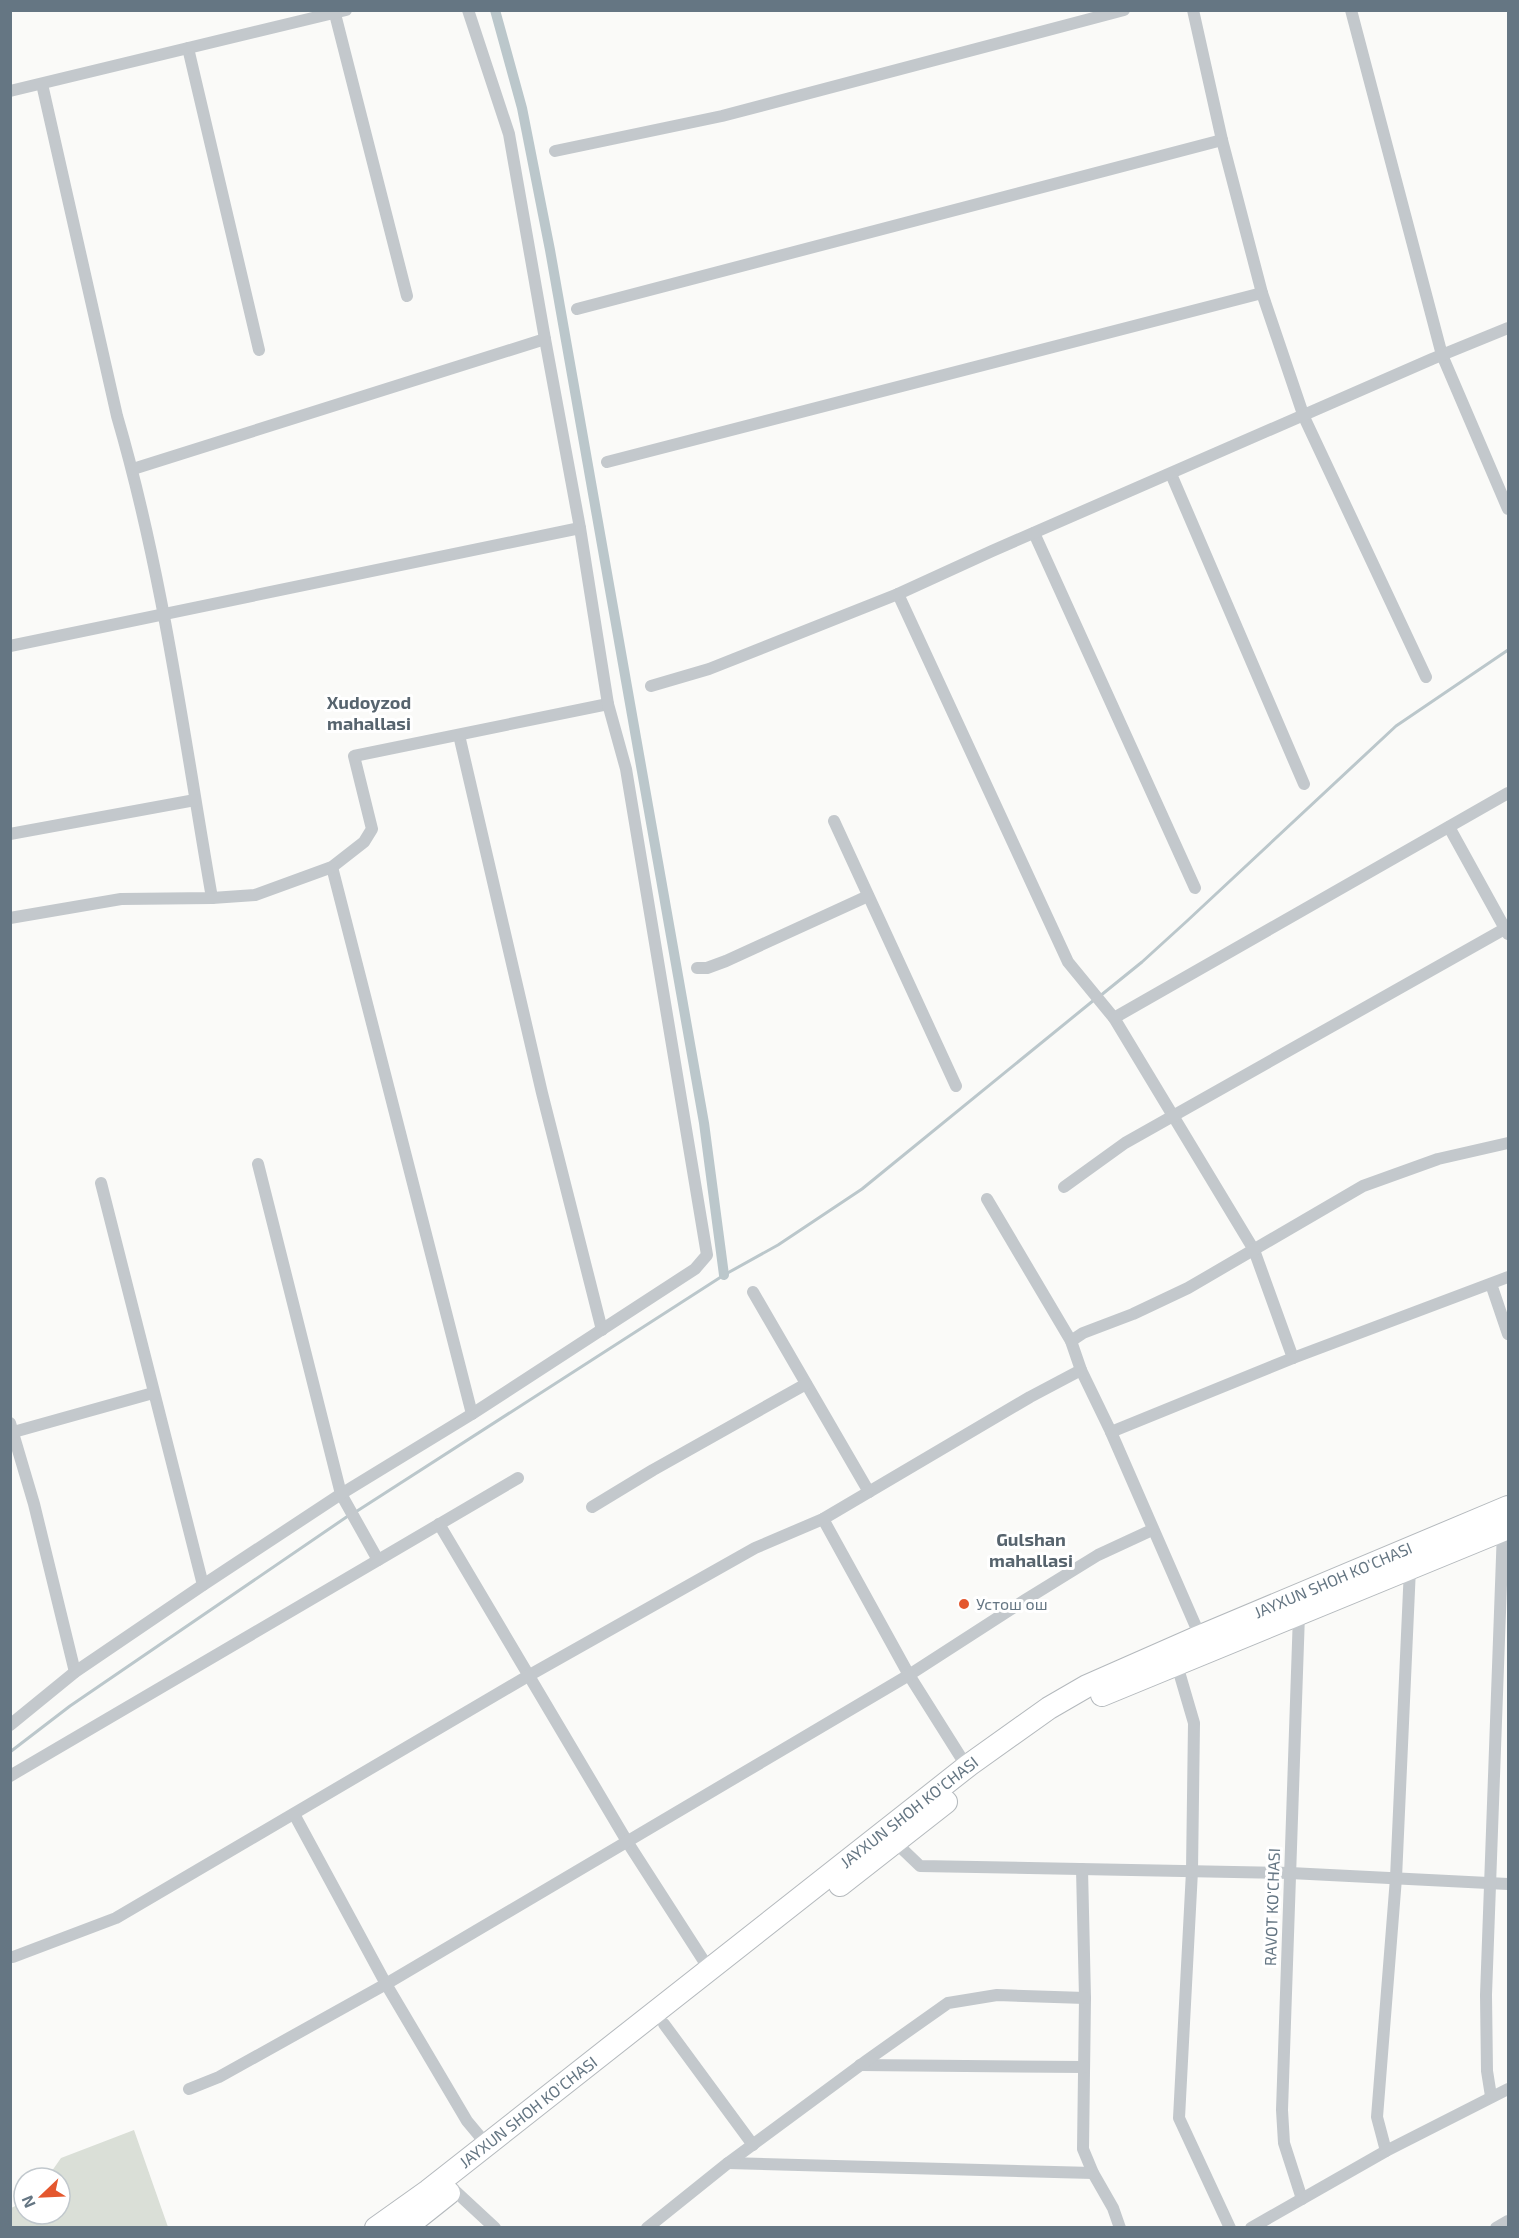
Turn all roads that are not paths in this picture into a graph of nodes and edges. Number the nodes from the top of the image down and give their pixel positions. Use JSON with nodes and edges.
{"nodes":[{"id":1,"x":468,"y":10,"type":"edge"},
{"id":2,"x":1124,"y":10,"type":"edge"},
{"id":3,"x":1193,"y":10,"type":"edge"},
{"id":4,"x":1351,"y":10,"type":"edge"},
{"id":5,"x":338,"y":11,"type":"edge"},
{"id":6,"x":188,"y":48,"type":"junction"},
{"id":7,"x":42,"y":84,"type":"junction"},
{"id":8,"x":10,"y":92,"type":"edge"},
{"id":9,"x":1222,"y":140,"type":"junction"},
{"id":10,"x":555,"y":151,"type":"dead end"},
{"id":11,"x":1262,"y":293,"type":"junction"},
{"id":12,"x":407,"y":296,"type":"dead end"},
{"id":13,"x":576,"y":309,"type":"dead end"},
{"id":14,"x":1509,"y":328,"type":"edge"},
{"id":15,"x":545,"y":339,"type":"junction"},
{"id":16,"x":259,"y":350,"type":"dead end"},
{"id":17,"x":1442,"y":355,"type":"junction"},
{"id":18,"x":1304,"y":417,"type":"junction"},
{"id":19,"x":607,"y":462,"type":"dead end"},
{"id":20,"x":133,"y":470,"type":"junction"},
{"id":21,"x":1170,"y":474,"type":"junction"},
{"id":22,"x":1509,"y":509,"type":"edge"},
{"id":23,"x":580,"y":528,"type":"junction"},
{"id":24,"x":1034,"y":532,"type":"junction"},
{"id":25,"x":898,"y":594,"type":"junction"},
{"id":26,"x":163,"y":613,"type":"junction"},
{"id":27,"x":10,"y":646,"type":"edge"},
{"id":28,"x":1426,"y":677,"type":"dead end"},
{"id":29,"x":651,"y":686,"type":"dead end"},
{"id":30,"x":608,"y":704,"type":"junction"},
{"id":31,"x":459,"y":735,"type":"junction"},
{"id":32,"x":1304,"y":784,"type":"dead end"},
{"id":33,"x":1509,"y":793,"type":"edge"},
{"id":34,"x":195,"y":800,"type":"junction"},
{"id":35,"x":834,"y":821,"type":"dead end"},
{"id":36,"x":1449,"y":827,"type":"junction"},
{"id":37,"x":10,"y":834,"type":"edge"},
{"id":38,"x":332,"y":867,"type":"junction"},
{"id":39,"x":1194,"y":888,"type":"dead end"},
{"id":40,"x":868,"y":896,"type":"junction"},
{"id":41,"x":212,"y":897,"type":"junction"},
{"id":42,"x":10,"y":918,"type":"edge"},
{"id":43,"x":1507,"y":930,"type":"edge"},
{"id":44,"x":697,"y":968,"type":"dead end"},
{"id":45,"x":1114,"y":1018,"type":"junction"},
{"id":46,"x":956,"y":1086,"type":"dead end"},
{"id":47,"x":1174,"y":1115,"type":"junction"},
{"id":48,"x":1509,"y":1143,"type":"edge"},
{"id":49,"x":258,"y":1164,"type":"dead end"},
{"id":50,"x":101,"y":1183,"type":"dead end"},
{"id":51,"x":1064,"y":1187,"type":"dead end"},
{"id":52,"x":987,"y":1199,"type":"dead end"},
{"id":53,"x":1254,"y":1250,"type":"junction"},
{"id":54,"x":1509,"y":1277,"type":"edge"},
{"id":55,"x":1491,"y":1284,"type":"junction"},
{"id":56,"x":753,"y":1292,"type":"dead end"},
{"id":57,"x":602,"y":1330,"type":"junction"},
{"id":58,"x":1509,"y":1334,"type":"edge"},
{"id":59,"x":1071,"y":1341,"type":"junction"},
{"id":60,"x":1293,"y":1358,"type":"junction"},
{"id":61,"x":1081,"y":1370,"type":"junction"},
{"id":62,"x":806,"y":1384,"type":"junction"},
{"id":63,"x":153,"y":1394,"type":"junction"},
{"id":64,"x":471,"y":1414,"type":"junction"},
{"id":65,"x":11,"y":1429,"type":"edge"},
{"id":66,"x":1111,"y":1432,"type":"junction"},
{"id":67,"x":518,"y":1478,"type":"dead end"},
{"id":68,"x":869,"y":1492,"type":"junction"},
{"id":69,"x":343,"y":1499,"type":"junction"},
{"id":70,"x":592,"y":1507,"type":"dead end"},
{"id":71,"x":1509,"y":1507,"type":"edge"},
{"id":72,"x":823,"y":1519,"type":"junction"},
{"id":73,"x":439,"y":1524,"type":"junction"},
{"id":74,"x":1506,"y":1529,"type":"edge"},
{"id":75,"x":1152,"y":1530,"type":"junction"},
{"id":76,"x":378,"y":1560,"type":"junction"},
{"id":77,"x":1410,"y":1568,"type":"junction"},
{"id":78,"x":203,"y":1585,"type":"junction"},
{"id":79,"x":1299,"y":1614,"type":"junction"},
{"id":80,"x":1200,"y":1636,"type":"junction"},
{"id":81,"x":1177,"y":1665,"type":"junction"},
{"id":82,"x":75,"y":1672,"type":"junction"},
{"id":83,"x":909,"y":1675,"type":"junction"},
{"id":84,"x":528,"y":1677,"type":"junction"},
{"id":85,"x":10,"y":1725,"type":"edge"},
{"id":86,"x":969,"y":1765,"type":"junction"},
{"id":87,"x":10,"y":1776,"type":"edge"},
{"id":88,"x":294,"y":1814,"type":"junction"},
{"id":89,"x":628,"y":1843,"type":"junction"},
{"id":90,"x":896,"y":1843,"type":"junction"},
{"id":91,"x":1082,"y":1869,"type":"junction"},
{"id":92,"x":1192,"y":1871,"type":"junction"},
{"id":93,"x":1290,"y":1873,"type":"junction"},
{"id":94,"x":1396,"y":1878,"type":"junction"},
{"id":95,"x":1509,"y":1884,"type":"edge"},
{"id":96,"x":1491,"y":1885,"type":"junction"},
{"id":97,"x":13,"y":1957,"type":"dead end"},
{"id":98,"x":709,"y":1969,"type":"junction"},
{"id":99,"x":386,"y":1984,"type":"junction"},
{"id":100,"x":1085,"y":1998,"type":"junction"},
{"id":101,"x":664,"y":2024,"type":"junction"},
{"id":102,"x":860,"y":2066,"type":"junction"},
{"id":103,"x":1084,"y":2067,"type":"junction"},
{"id":104,"x":1509,"y":2089,"type":"edge"},
{"id":105,"x":189,"y":2090,"type":"dead end"},
{"id":106,"x":1491,"y":2096,"type":"junction"},
{"id":107,"x":487,"y":2145,"type":"junction"},
{"id":108,"x":753,"y":2145,"type":"junction"},
{"id":109,"x":1386,"y":2151,"type":"junction"},
{"id":110,"x":728,"y":2163,"type":"junction"},
{"id":111,"x":1093,"y":2173,"type":"junction"},
{"id":112,"x":454,"y":2190,"type":"junction"},
{"id":113,"x":1302,"y":2199,"type":"junction"},
{"id":114,"x":1509,"y":2221,"type":"edge"},
{"id":115,"x":376,"y":2228,"type":"edge"},
{"id":116,"x":405,"y":2228,"type":"edge"},
{"id":117,"x":495,"y":2228,"type":"edge"},
{"id":118,"x":647,"y":2228,"type":"edge"},
{"id":119,"x":1120,"y":2228,"type":"edge"},
{"id":120,"x":1230,"y":2228,"type":"edge"},
{"id":121,"x":1251,"y":2228,"type":"edge"},
{"id":122,"x":1496,"y":2228,"type":"edge"}],
"edges":[{"from":1,"to":15,"type":"street"},
{"from":2,"to":10,"type":"street"},
{"from":3,"to":9,"type":"street"},
{"from":4,"to":17,"type":"street"},
{"from":5,"to":6,"type":"street"},
{"from":5,"to":12,"type":"street"},
{"from":6,"to":7,"type":"street"},
{"from":6,"to":16,"type":"street"},
{"from":7,"to":8,"type":"street"},
{"from":7,"to":20,"type":"street"},
{"from":9,"to":11,"type":"street"},
{"from":9,"to":13,"type":"street"},
{"from":11,"to":18,"type":"street"},
{"from":11,"to":19,"type":"street"},
{"from":14,"to":17,"type":"street"},
{"from":15,"to":20,"type":"street"},
{"from":15,"to":23,"type":"street"},
{"from":17,"to":18,"type":"street"},
{"from":17,"to":22,"type":"street"},
{"from":18,"to":21,"type":"street"},
{"from":18,"to":28,"type":"street"},
{"from":20,"to":26,"type":"street"},
{"from":21,"to":24,"type":"street"},
{"from":21,"to":32,"type":"street"},
{"from":23,"to":26,"type":"street"},
{"from":23,"to":30,"type":"street"},
{"from":24,"to":25,"type":"street"},
{"from":24,"to":39,"type":"street"},
{"from":25,"to":29,"type":"street"},
{"from":25,"to":45,"type":"street"},
{"from":26,"to":27,"type":"street"},
{"from":26,"to":34,"type":"street"},
{"from":30,"to":31,"type":"street"},
{"from":30,"to":57,"type":"street"},
{"from":31,"to":38,"type":"street"},
{"from":31,"to":57,"type":"street"},
{"from":33,"to":36,"type":"street"},
{"from":34,"to":37,"type":"street"},
{"from":34,"to":41,"type":"street"},
{"from":35,"to":40,"type":"street"},
{"from":36,"to":43,"type":"street"},
{"from":36,"to":45,"type":"street"},
{"from":38,"to":41,"type":"street"},
{"from":38,"to":64,"type":"street"},
{"from":40,"to":44,"type":"street"},
{"from":40,"to":46,"type":"street"},
{"from":41,"to":42,"type":"street"},
{"from":43,"to":47,"type":"street"},
{"from":45,"to":47,"type":"street"},
{"from":47,"to":51,"type":"street"},
{"from":47,"to":53,"type":"street"},
{"from":48,"to":53,"type":"street"},
{"from":49,"to":69,"type":"street"},
{"from":50,"to":63,"type":"street"},
{"from":52,"to":59,"type":"street"},
{"from":53,"to":59,"type":"street"},
{"from":53,"to":60,"type":"street"},
{"from":54,"to":55,"type":"street"},
{"from":55,"to":58,"type":"street"},
{"from":55,"to":60,"type":"street"},
{"from":56,"to":62,"type":"street"},
{"from":57,"to":64,"type":"street"},
{"from":59,"to":61,"type":"street"},
{"from":60,"to":66,"type":"street"},
{"from":61,"to":66,"type":"street"},
{"from":61,"to":68,"type":"street"},
{"from":62,"to":68,"type":"street"},
{"from":62,"to":70,"type":"street"},
{"from":63,"to":65,"type":"street"},
{"from":63,"to":78,"type":"street"},
{"from":64,"to":69,"type":"street"},
{"from":65,"to":82,"type":"street"},
{"from":66,"to":75,"type":"street"},
{"from":67,"to":73,"type":"street"},
{"from":68,"to":72,"type":"street"},
{"from":69,"to":76,"type":"street"},
{"from":69,"to":78,"type":"street"},
{"from":71,"to":80,"type":"highway","name":"JAYXUN SHOH KO'CHASI"},
{"from":72,"to":83,"type":"street"},
{"from":72,"to":84,"type":"street"},
{"from":73,"to":76,"type":"street"},
{"from":73,"to":84,"type":"street"},
{"from":74,"to":77,"type":"highway","name":"JAYXUN SHOH KO'CHASI"},
{"from":74,"to":96,"type":"street"},
{"from":75,"to":80,"type":"street"},
{"from":75,"to":83,"type":"street"},
{"from":76,"to":87,"type":"street"},
{"from":77,"to":79,"type":"highway","name":"JAYXUN SHOH KO'CHASI"},
{"from":77,"to":94,"type":"street"},
{"from":78,"to":82,"type":"street"},
{"from":79,"to":81,"type":"highway","name":"JAYXUN SHOH KO'CHASI"},
{"from":79,"to":93,"type":"street","name":"RAVOT KO'CHASI"},
{"from":80,"to":86,"type":"highway","name":"JAYXUN SHOH KO'CHASI"},
{"from":81,"to":90,"type":"highway","name":"JAYXUN SHOH KO'CHASI"},
{"from":81,"to":92,"type":"street"},
{"from":82,"to":85,"type":"street"},
{"from":83,"to":86,"type":"street"},
{"from":83,"to":89,"type":"street"},
{"from":84,"to":88,"type":"street"},
{"from":84,"to":89,"type":"street"},
{"from":86,"to":98,"type":"highway","name":"JAYXUN SHOH KO'CHASI"},
{"from":88,"to":97,"type":"street"},
{"from":88,"to":99,"type":"street"},
{"from":89,"to":98,"type":"street"},
{"from":89,"to":99,"type":"street"},
{"from":90,"to":91,"type":"street"},
{"from":90,"to":101,"type":"highway","name":"JAYXUN SHOH KO'CHASI"},
{"from":91,"to":92,"type":"street"},
{"from":91,"to":100,"type":"street"},
{"from":92,"to":93,"type":"street"},
{"from":92,"to":120,"type":"street"},
{"from":93,"to":94,"type":"street"},
{"from":93,"to":113,"type":"street","name":"RAVOT KO'CHASI"},
{"from":94,"to":96,"type":"street"},
{"from":94,"to":109,"type":"street"},
{"from":95,"to":96,"type":"street"},
{"from":96,"to":106,"type":"street"},
{"from":98,"to":107,"type":"highway","name":"JAYXUN SHOH KO'CHASI"},
{"from":99,"to":105,"type":"street"},
{"from":99,"to":107,"type":"street"},
{"from":100,"to":102,"type":"street"},
{"from":100,"to":103,"type":"street"},
{"from":101,"to":108,"type":"street"},
{"from":101,"to":112,"type":"highway","name":"JAYXUN SHOH KO'CHASI"},
{"from":102,"to":103,"type":"street"},
{"from":102,"to":108,"type":"street"},
{"from":103,"to":111,"type":"street"},
{"from":104,"to":106,"type":"street"},
{"from":106,"to":109,"type":"street"},
{"from":107,"to":115,"type":"highway","name":"JAYXUN SHOH KO'CHASI"},
{"from":108,"to":110,"type":"street"},
{"from":109,"to":113,"type":"street"},
{"from":110,"to":111,"type":"street"},
{"from":110,"to":118,"type":"street"},
{"from":111,"to":119,"type":"street"},
{"from":112,"to":116,"type":"highway","name":"JAYXUN SHOH KO'CHASI"},
{"from":112,"to":117,"type":"street"},
{"from":113,"to":121,"type":"street"},
{"from":114,"to":122,"type":"street"}]}
